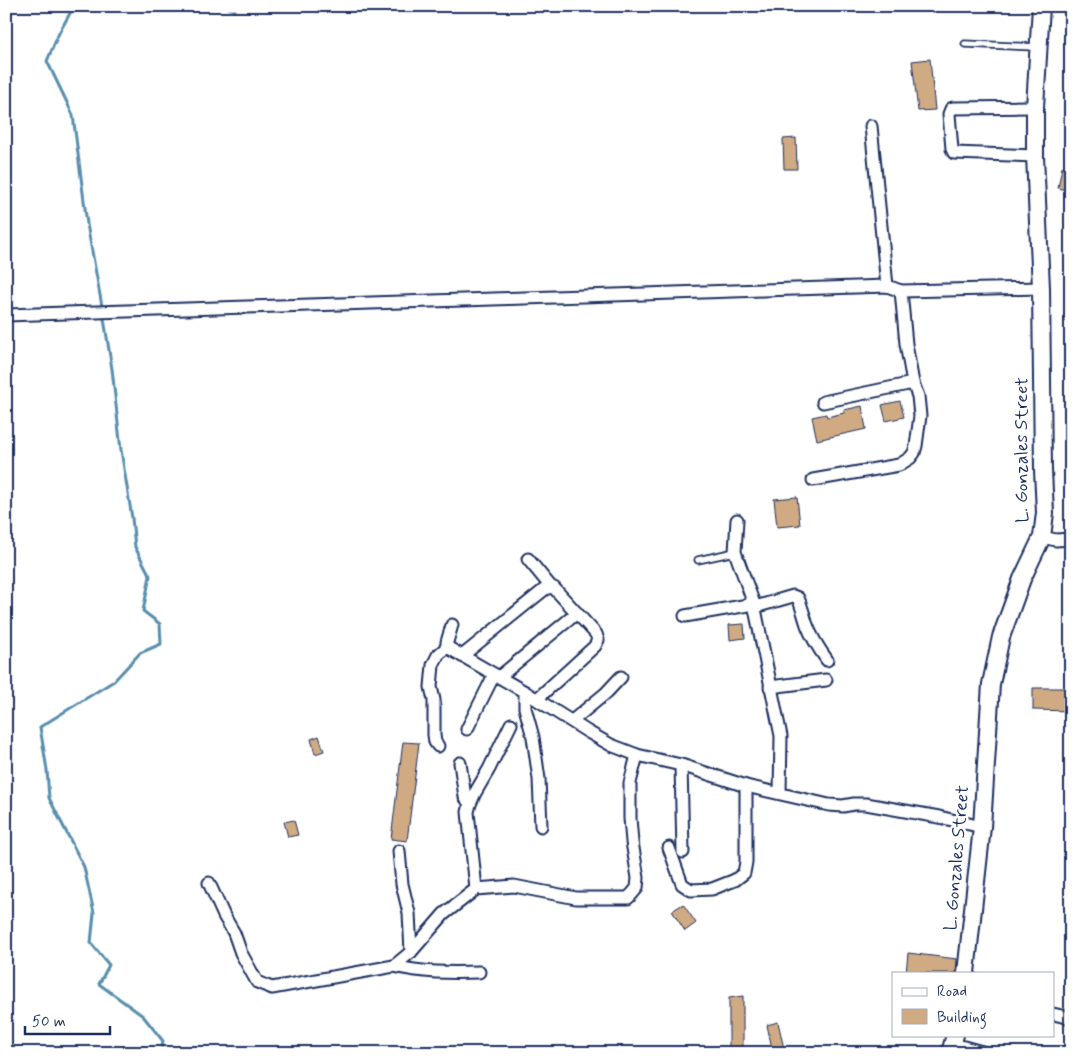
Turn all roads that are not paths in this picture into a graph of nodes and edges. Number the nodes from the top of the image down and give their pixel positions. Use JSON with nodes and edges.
{"nodes":[{"id":1,"x":1042,"y":6,"type":"edge"},
{"id":2,"x":965,"y":44,"type":"dead end"},
{"id":3,"x":1039,"y":47,"type":"junction"},
{"id":4,"x":1035,"y":107,"type":"junction"},
{"id":5,"x":871,"y":126,"type":"dead end"},
{"id":6,"x":1036,"y":156,"type":"junction"},
{"id":7,"x":887,"y":286,"type":"junction"},
{"id":8,"x":1040,"y":288,"type":"junction"},
{"id":9,"x":901,"y":292,"type":"junction"},
{"id":10,"x":6,"y":315,"type":"edge"},
{"id":11,"x":913,"y":383,"type":"junction"},
{"id":12,"x":823,"y":402,"type":"dead end"},
{"id":13,"x":813,"y":480,"type":"dead end"},
{"id":14,"x":738,"y":520,"type":"dead end"},
{"id":15,"x":1042,"y":538,"type":"junction"},
{"id":16,"x":1071,"y":539,"type":"edge"},
{"id":17,"x":735,"y":552,"type":"junction"},
{"id":18,"x":528,"y":559,"type":"dead end"},
{"id":19,"x":698,"y":560,"type":"dead end"},
{"id":20,"x":551,"y":588,"type":"junction"},
{"id":21,"x":754,"y":606,"type":"junction"},
{"id":22,"x":577,"y":613,"type":"junction"},
{"id":23,"x":686,"y":616,"type":"dead end"},
{"id":24,"x":452,"y":625,"type":"dead end"},
{"id":25,"x":447,"y":647,"type":"junction"},
{"id":26,"x":462,"y":656,"type":"junction"},
{"id":27,"x":828,"y":660,"type":"dead end"},
{"id":28,"x":497,"y":676,"type":"junction"},
{"id":29,"x":621,"y":677,"type":"dead end"},
{"id":30,"x":826,"y":680,"type":"dead end"},
{"id":31,"x":770,"y":687,"type":"junction"},
{"id":32,"x":525,"y":692,"type":"junction"},
{"id":33,"x":537,"y":699,"type":"junction"},
{"id":34,"x":572,"y":721,"type":"junction"},
{"id":35,"x":511,"y":724,"type":"dead end"},
{"id":36,"x":468,"y":729,"type":"dead end"},
{"id":37,"x":438,"y":746,"type":"dead end"},
{"id":38,"x":637,"y":755,"type":"junction"},
{"id":39,"x":460,"y":763,"type":"dead end"},
{"id":40,"x":681,"y":765,"type":"junction"},
{"id":41,"x":746,"y":786,"type":"junction"},
{"id":42,"x":780,"y":794,"type":"junction"},
{"id":43,"x":470,"y":804,"type":"junction"},
{"id":44,"x":540,"y":826,"type":"dead end"},
{"id":45,"x":982,"y":827,"type":"junction"},
{"id":46,"x":668,"y":848,"type":"dead end"},
{"id":47,"x":399,"y":851,"type":"dead end"},
{"id":48,"x":683,"y":852,"type":"dead end"},
{"id":49,"x":209,"y":883,"type":"dead end"},
{"id":50,"x":476,"y":889,"type":"junction"},
{"id":51,"x":411,"y":952,"type":"junction"},
{"id":52,"x":394,"y":966,"type":"junction"},
{"id":53,"x":479,"y":972,"type":"dead end"},
{"id":54,"x":966,"y":972,"type":"edge"},
{"id":55,"x":1054,"y":1014,"type":"edge"},
{"id":56,"x":1071,"y":1018,"type":"edge"},
{"id":57,"x":953,"y":1044,"type":"edge"},
{"id":58,"x":986,"y":1053,"type":"edge"}],
"edges":[{"from":1,"to":3,"type":"street","name":"L. Gonzales Street"},
{"from":2,"to":3,"type":"lane"},
{"from":3,"to":4,"type":"street","name":"L. Gonzales Street"},
{"from":4,"to":6,"type":"street","name":"L. Gonzales Street"},
{"from":4,"to":6,"type":"street"},
{"from":5,"to":7,"type":"street"},
{"from":6,"to":8,"type":"street","name":"L. Gonzales Street"},
{"from":7,"to":9,"type":"street"},
{"from":7,"to":10,"type":"street"},
{"from":8,"to":9,"type":"street"},
{"from":8,"to":15,"type":"street","name":"L. Gonzales Street"},
{"from":9,"to":11,"type":"street"},
{"from":11,"to":12,"type":"street"},
{"from":11,"to":13,"type":"street"},
{"from":14,"to":17,"type":"street"},
{"from":15,"to":16,"type":"street"},
{"from":15,"to":45,"type":"street","name":"L. Gonzales Street"},
{"from":17,"to":19,"type":"lane"},
{"from":17,"to":21,"type":"street"},
{"from":18,"to":20,"type":"street"},
{"from":20,"to":22,"type":"street"},
{"from":20,"to":26,"type":"street"},
{"from":21,"to":23,"type":"street"},
{"from":21,"to":27,"type":"street"},
{"from":21,"to":31,"type":"street"},
{"from":22,"to":28,"type":"street"},
{"from":22,"to":33,"type":"street"},
{"from":24,"to":25,"type":"street"},
{"from":25,"to":26,"type":"street"},
{"from":25,"to":37,"type":"street"},
{"from":26,"to":28,"type":"street"},
{"from":28,"to":32,"type":"street"},
{"from":28,"to":36,"type":"street"},
{"from":29,"to":34,"type":"street"},
{"from":30,"to":31,"type":"street"},
{"from":31,"to":42,"type":"street"},
{"from":32,"to":33,"type":"street"},
{"from":32,"to":44,"type":"street"},
{"from":33,"to":34,"type":"street"},
{"from":34,"to":38,"type":"street"},
{"from":35,"to":43,"type":"street"},
{"from":38,"to":40,"type":"street"},
{"from":38,"to":50,"type":"street"},
{"from":39,"to":43,"type":"street"},
{"from":40,"to":41,"type":"street"},
{"from":40,"to":48,"type":"street"},
{"from":41,"to":42,"type":"street"},
{"from":41,"to":46,"type":"street"},
{"from":42,"to":45,"type":"street"},
{"from":43,"to":50,"type":"street"},
{"from":45,"to":54,"type":"street","name":"L. Gonzales Street"},
{"from":47,"to":51,"type":"street"},
{"from":49,"to":52,"type":"street"},
{"from":50,"to":51,"type":"street"},
{"from":51,"to":52,"type":"street"},
{"from":52,"to":53,"type":"street"},
{"from":55,"to":56,"type":"street"},
{"from":57,"to":58,"type":"street"}]}
